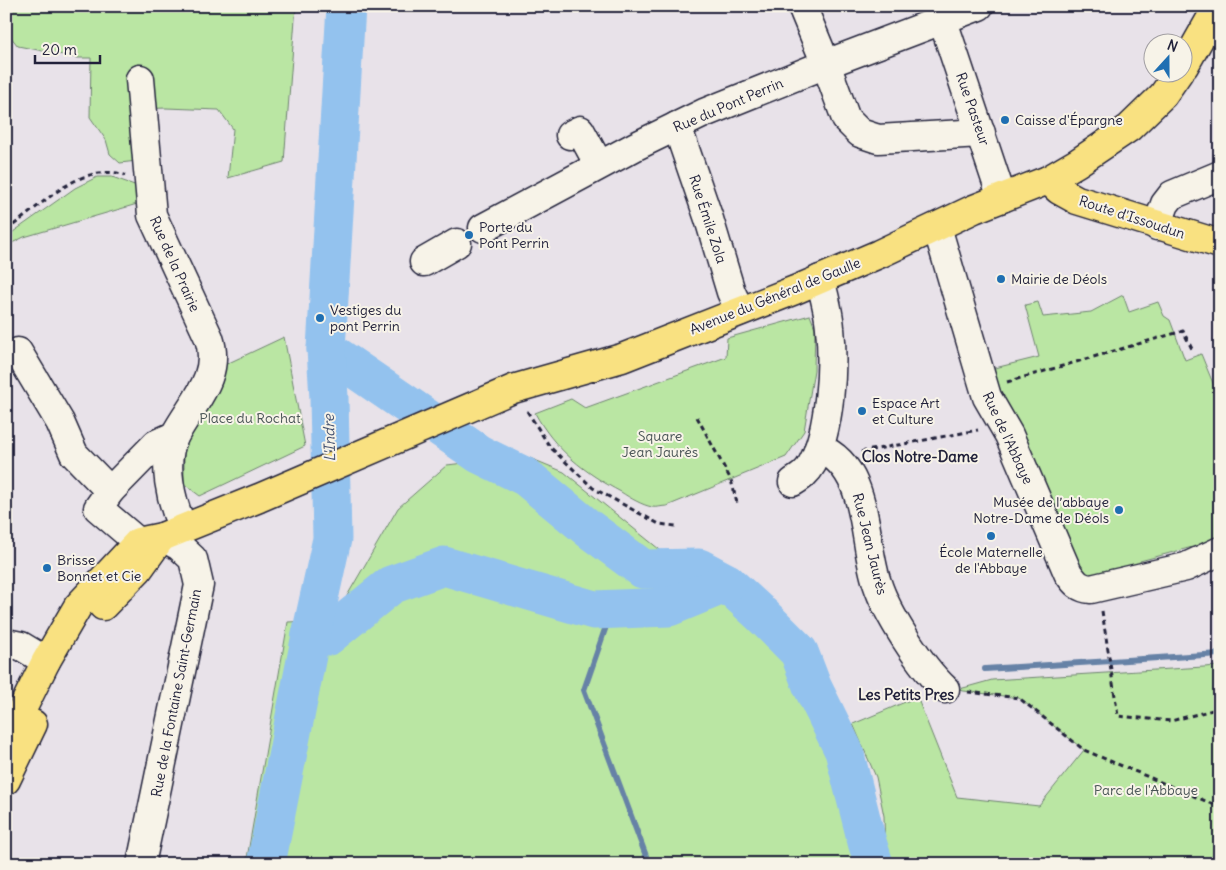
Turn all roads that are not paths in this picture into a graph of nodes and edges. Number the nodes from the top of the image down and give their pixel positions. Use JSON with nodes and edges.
{"nodes":[{"id":1,"x":802,"y":6,"type":"edge"},
{"id":2,"x":979,"y":6,"type":"edge"},
{"id":3,"x":1218,"y":6,"type":"edge"},
{"id":4,"x":943,"y":21,"type":"junction"},
{"id":5,"x":1194,"y":48,"type":"edge"},
{"id":6,"x":826,"y":64,"type":"junction"},
{"id":7,"x":140,"y":80,"type":"dead end"},
{"id":8,"x":1172,"y":82,"type":"edge"},
{"id":9,"x":677,"y":126,"type":"junction"},
{"id":10,"x":981,"y":133,"type":"junction"},
{"id":11,"x":570,"y":134,"type":"dead end"},
{"id":12,"x":599,"y":165,"type":"junction"},
{"id":13,"x":1220,"y":175,"type":"edge"},
{"id":14,"x":1048,"y":180,"type":"junction"},
{"id":15,"x":1002,"y":198,"type":"junction"},
{"id":16,"x":1157,"y":226,"type":"junction"},
{"id":17,"x":485,"y":227,"type":"dead end"},
{"id":18,"x":937,"y":227,"type":"junction"},
{"id":19,"x":457,"y":243,"type":"dead end"},
{"id":20,"x":1220,"y":244,"type":"edge"},
{"id":21,"x":424,"y":262,"type":"dead end"},
{"id":22,"x":820,"y":279,"type":"junction"},
{"id":23,"x":740,"y":311,"type":"junction"},
{"id":24,"x":18,"y":352,"type":"dead end"},
{"id":25,"x":174,"y":436,"type":"junction"},
{"id":26,"x":819,"y":448,"type":"junction"},
{"id":27,"x":793,"y":482,"type":"dead end"},
{"id":28,"x":110,"y":491,"type":"junction"},
{"id":29,"x":161,"y":536,"type":"junction"},
{"id":30,"x":1220,"y":551,"type":"edge"},
{"id":31,"x":6,"y":643,"type":"edge"},
{"id":32,"x":46,"y":661,"type":"junction"},
{"id":33,"x":945,"y":689,"type":"road end"},
{"id":34,"x":6,"y":742,"type":"edge"},
{"id":35,"x":6,"y":780,"type":"edge"},
{"id":36,"x":141,"y":864,"type":"edge"}],
"edges":[{"from":1,"to":6,"type":"street"},
{"from":2,"to":4,"type":"street","name":"Rue du Pont Perrin"},
{"from":3,"to":5,"type":"main road"},
{"from":4,"to":6,"type":"street","name":"Rue du Pont Perrin"},
{"from":4,"to":10,"type":"street","name":"Rue Pasteur"},
{"from":6,"to":9,"type":"street","name":"Rue du Pont Perrin"},
{"from":6,"to":10,"type":"street"},
{"from":7,"to":25,"type":"street","name":"Rue de la Prairie"},
{"from":8,"to":14,"type":"main road","name":"Avenue du Général de Gaulle"},
{"from":9,"to":12,"type":"street","name":"Rue du Pont Perrin"},
{"from":9,"to":23,"type":"street","name":"Rue Émile Zola"},
{"from":10,"to":15,"type":"street","name":"Rue Pasteur"},
{"from":11,"to":12,"type":"street"},
{"from":12,"to":17,"type":"street","name":"Rue du Pont Perrin"},
{"from":13,"to":16,"type":"street"},
{"from":14,"to":15,"type":"main road","name":"Avenue du Général de Gaulle"},
{"from":14,"to":16,"type":"main road","name":"Route d'Issoudun"},
{"from":15,"to":18,"type":"main road","name":"Avenue du Général de Gaulle"},
{"from":16,"to":20,"type":"main road","name":"Route d'Issoudun"},
{"from":18,"to":22,"type":"main road","name":"Avenue du Général de Gaulle"},
{"from":18,"to":30,"type":"street","name":"Rue de l'Abbaye"},
{"from":19,"to":21,"type":"street"},
{"from":22,"to":23,"type":"main road","name":"Avenue du Général de Gaulle"},
{"from":22,"to":26,"type":"street"},
{"from":23,"to":29,"type":"main road","name":"Avenue du Général de Gaulle"},
{"from":24,"to":28,"type":"street"},
{"from":25,"to":28,"type":"street","name":"Rue de la Prairie"},
{"from":25,"to":29,"type":"street","name":"Rue de la Prairie"},
{"from":26,"to":27,"type":"street"},
{"from":26,"to":33,"type":"street","name":"Rue Jean Jaurès"},
{"from":28,"to":29,"type":"street","name":"Rue de la Prairie"},
{"from":29,"to":32,"type":"main road"},
{"from":29,"to":35,"type":"main road"},
{"from":29,"to":36,"type":"street","name":"Rue de la Fontaine Saint-Germain"},
{"from":31,"to":32,"type":"street"},
{"from":32,"to":34,"type":"main road"}]}
